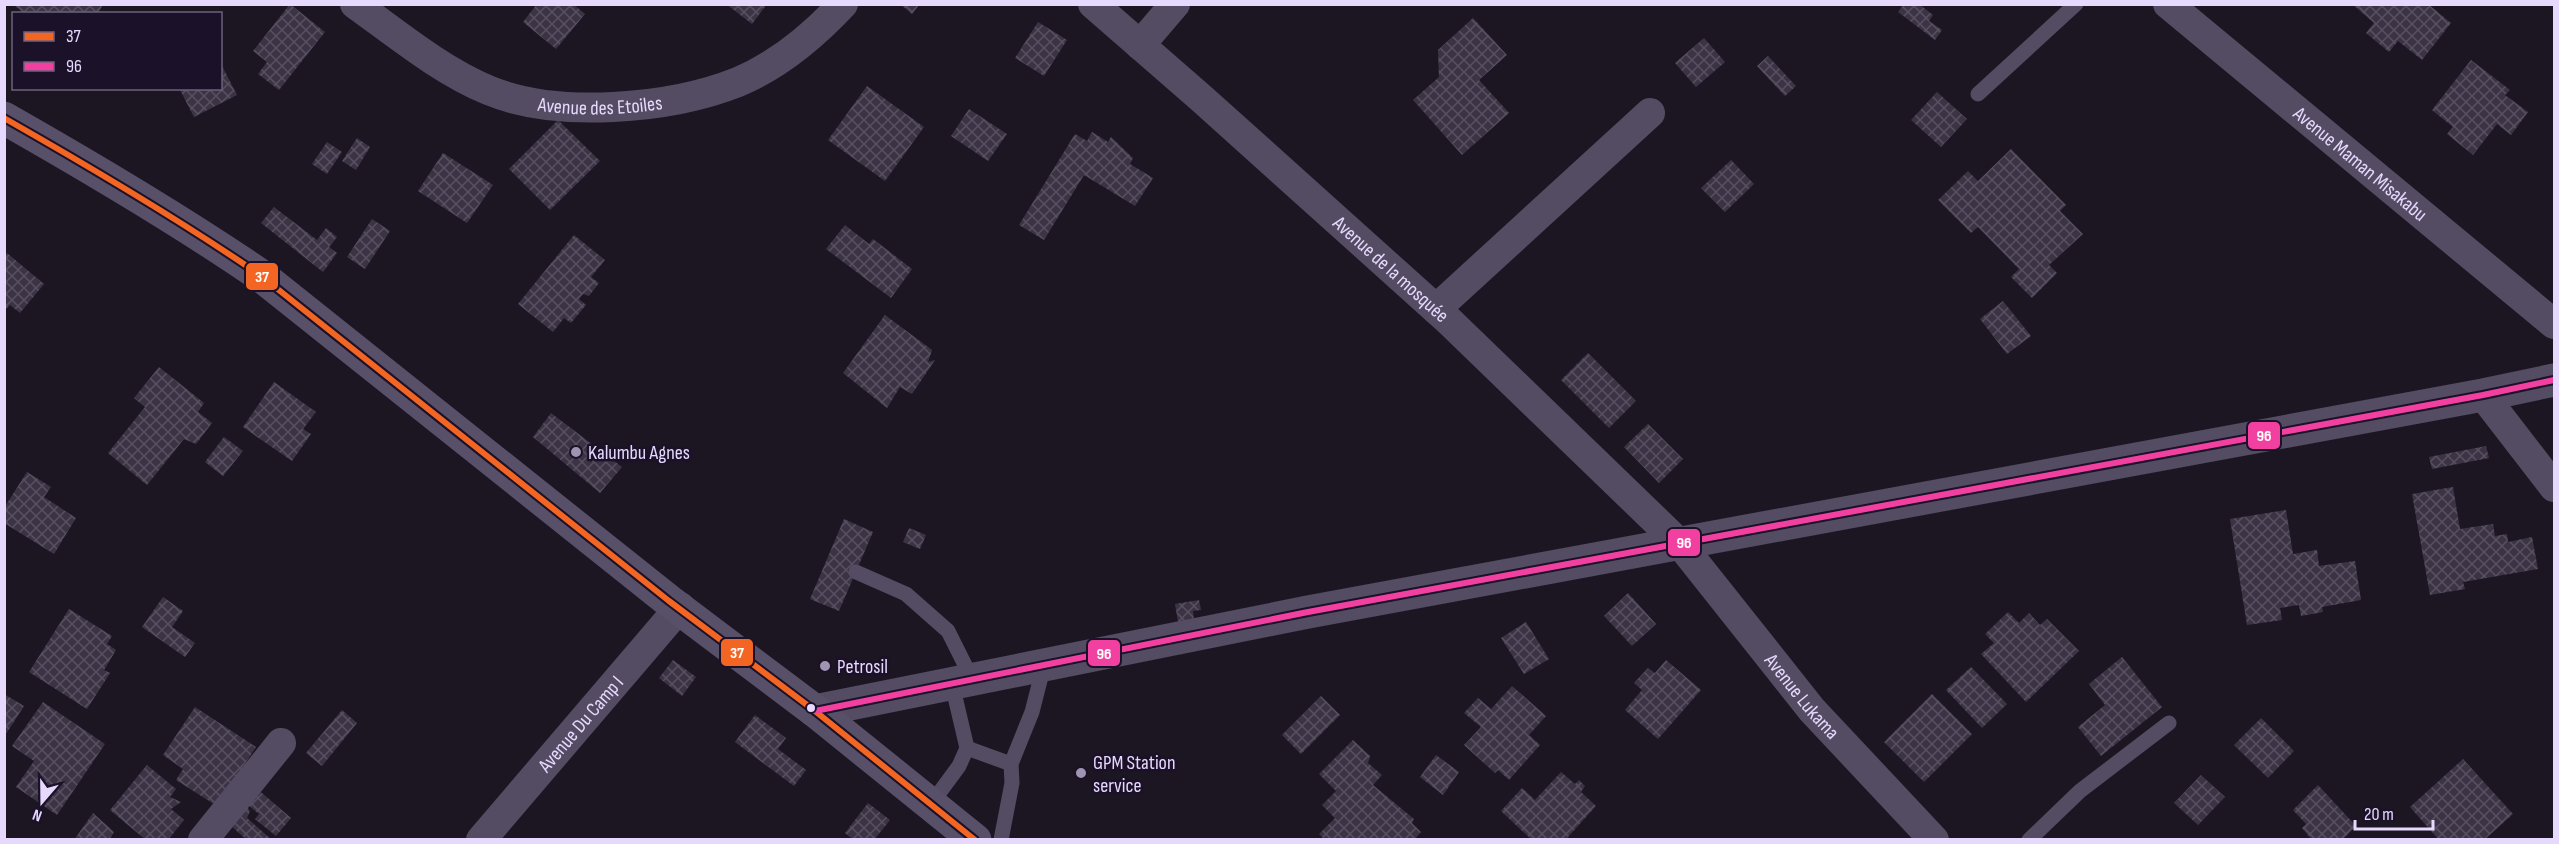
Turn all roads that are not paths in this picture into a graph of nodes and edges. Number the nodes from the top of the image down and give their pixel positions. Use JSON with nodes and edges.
{"nodes":[{"id":1,"x":355,"y":4,"type":"edge"},
{"id":2,"x":843,"y":4,"type":"edge"},
{"id":3,"x":1093,"y":4,"type":"edge"},
{"id":4,"x":1175,"y":4,"type":"edge"},
{"id":5,"x":2076,"y":4,"type":"edge"},
{"id":6,"x":2175,"y":7,"type":"edge"},
{"id":7,"x":1140,"y":45,"type":"junction"},
{"id":8,"x":1978,"y":94,"type":"dead end"},
{"id":9,"x":1650,"y":113,"type":"dead end"},
{"id":10,"x":4,"y":118,"type":"edge"},
{"id":11,"x":1436,"y":309,"type":"junction"},
{"id":12,"x":2554,"y":324,"type":"edge"},
{"id":13,"x":2554,"y":380,"type":"edge"},
{"id":14,"x":2483,"y":395,"type":"junction"},
{"id":15,"x":2554,"y":487,"type":"edge"},
{"id":16,"x":1681,"y":545,"type":"junction"},
{"id":17,"x":856,"y":572,"type":"dead end"},
{"id":18,"x":680,"y":607,"type":"junction"},
{"id":19,"x":1044,"y":664,"type":"junction"},
{"id":20,"x":962,"y":682,"type":"junction"},
{"id":21,"x":815,"y":711,"type":"junction"},
{"id":22,"x":2169,"y":723,"type":"dead end"},
{"id":23,"x":281,"y":743,"type":"dead end"},
{"id":24,"x":966,"y":747,"type":"junction"},
{"id":25,"x":1011,"y":764,"type":"junction"},
{"id":26,"x":931,"y":804,"type":"junction"},
{"id":27,"x":204,"y":840,"type":"edge"},
{"id":28,"x":481,"y":840,"type":"edge"},
{"id":29,"x":975,"y":840,"type":"edge"},
{"id":30,"x":1001,"y":840,"type":"edge"},
{"id":31,"x":1934,"y":840,"type":"edge"},
{"id":32,"x":2029,"y":840,"type":"edge"}],
"edges":[{"from":1,"to":2,"type":"street","name":"Avenue des Etoiles"},
{"from":3,"to":7,"type":"street","name":"Avenue de la mosquée"},
{"from":4,"to":7,"type":"street"},
{"from":5,"to":8,"type":"lane"},
{"from":6,"to":12,"type":"street","name":"Avenue Maman Misakabu"},
{"from":7,"to":11,"type":"street","name":"Avenue de la mosquée"},
{"from":9,"to":11,"type":"street"},
{"from":10,"to":18,"type":"main road"},
{"from":11,"to":16,"type":"street","name":"Avenue de la mosquée"},
{"from":13,"to":14,"type":"street"},
{"from":14,"to":15,"type":"street"},
{"from":14,"to":16,"type":"street"},
{"from":16,"to":19,"type":"street"},
{"from":16,"to":31,"type":"street","name":"Avenue Lukama"},
{"from":17,"to":20,"type":"lane"},
{"from":18,"to":21,"type":"main road"},
{"from":18,"to":28,"type":"street","name":"Avenue Du Camp I"},
{"from":19,"to":20,"type":"street"},
{"from":19,"to":25,"type":"lane"},
{"from":20,"to":21,"type":"street"},
{"from":20,"to":24,"type":"lane"},
{"from":21,"to":26,"type":"main road"},
{"from":22,"to":32,"type":"lane"},
{"from":23,"to":27,"type":"street"},
{"from":24,"to":25,"type":"lane"},
{"from":24,"to":26,"type":"lane"},
{"from":25,"to":30,"type":"lane"},
{"from":26,"to":29,"type":"main road"}]}
